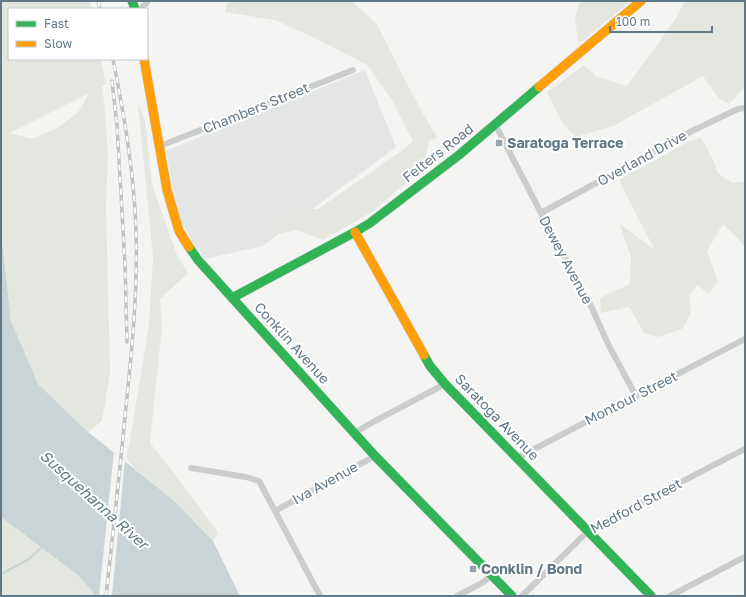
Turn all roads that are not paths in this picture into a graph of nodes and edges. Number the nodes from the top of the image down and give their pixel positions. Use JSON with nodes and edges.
{"nodes":[{"id":1,"x":641,"y":1,"type":"edge"},
{"id":2,"x":144,"y":60,"type":"edge"},
{"id":3,"x":353,"y":70,"type":"dead end"},
{"id":4,"x":745,"y":108,"type":"edge"},
{"id":5,"x":495,"y":124,"type":"junction"},
{"id":6,"x":160,"y":146,"type":"junction"},
{"id":7,"x":541,"y":213,"type":"junction"},
{"id":8,"x":355,"y":232,"type":"junction"},
{"id":9,"x":232,"y":298,"type":"junction"},
{"id":10,"x":745,"y":339,"type":"edge"},
{"id":11,"x":445,"y":384,"type":"junction"},
{"id":12,"x":636,"y":396,"type":"junction"},
{"id":13,"x":354,"y":433,"type":"junction"},
{"id":14,"x":745,"y":449,"type":"edge"},
{"id":15,"x":375,"y":456,"type":"junction"},
{"id":16,"x":517,"y":458,"type":"junction"},
{"id":17,"x":191,"y":468,"type":"dead end"},
{"id":18,"x":275,"y":511,"type":"junction"},
{"id":19,"x":588,"y":531,"type":"junction"},
{"id":20,"x":745,"y":557,"type":"edge"},
{"id":21,"x":492,"y":575,"type":"junction"},
{"id":22,"x":320,"y":596,"type":"edge"},
{"id":23,"x":457,"y":596,"type":"edge"},
{"id":24,"x":512,"y":596,"type":"edge"},
{"id":25,"x":522,"y":596,"type":"edge"},
{"id":26,"x":651,"y":596,"type":"edge"},
{"id":27,"x":670,"y":596,"type":"edge"}],
"edges":[{"from":1,"to":5,"type":"street","name":"Felters Road"},
{"from":2,"to":6,"type":"street","name":"Conklin Avenue"},
{"from":3,"to":6,"type":"street","name":"Chambers Street"},
{"from":4,"to":7,"type":"street","name":"Overland Drive"},
{"from":5,"to":7,"type":"street","name":"Dewey Avenue"},
{"from":5,"to":8,"type":"street","name":"Felters Road"},
{"from":6,"to":9,"type":"street","name":"Conklin Avenue"},
{"from":7,"to":12,"type":"street","name":"Dewey Avenue"},
{"from":8,"to":9,"type":"street","name":"Felters Road"},
{"from":8,"to":11,"type":"street","name":"Saratoga Avenue"},
{"from":9,"to":13,"type":"street","name":"Conklin Avenue"},
{"from":10,"to":12,"type":"street","name":"Montour Street"},
{"from":11,"to":13,"type":"street"},
{"from":11,"to":16,"type":"street","name":"Saratoga Avenue"},
{"from":12,"to":16,"type":"street","name":"Montour Street"},
{"from":13,"to":15,"type":"street","name":"Conklin Avenue"},
{"from":14,"to":19,"type":"street","name":"Medford Street"},
{"from":15,"to":18,"type":"street","name":"Iva Avenue"},
{"from":15,"to":21,"type":"street","name":"Conklin Avenue"},
{"from":16,"to":19,"type":"street","name":"Saratoga Avenue"},
{"from":17,"to":18,"type":"street"},
{"from":18,"to":22,"type":"street"},
{"from":19,"to":25,"type":"street","name":"Medford Street"},
{"from":19,"to":26,"type":"street","name":"Saratoga Avenue"},
{"from":20,"to":27,"type":"street"},
{"from":21,"to":23,"type":"street"},
{"from":21,"to":24,"type":"street","name":"Conklin Avenue"}]}
